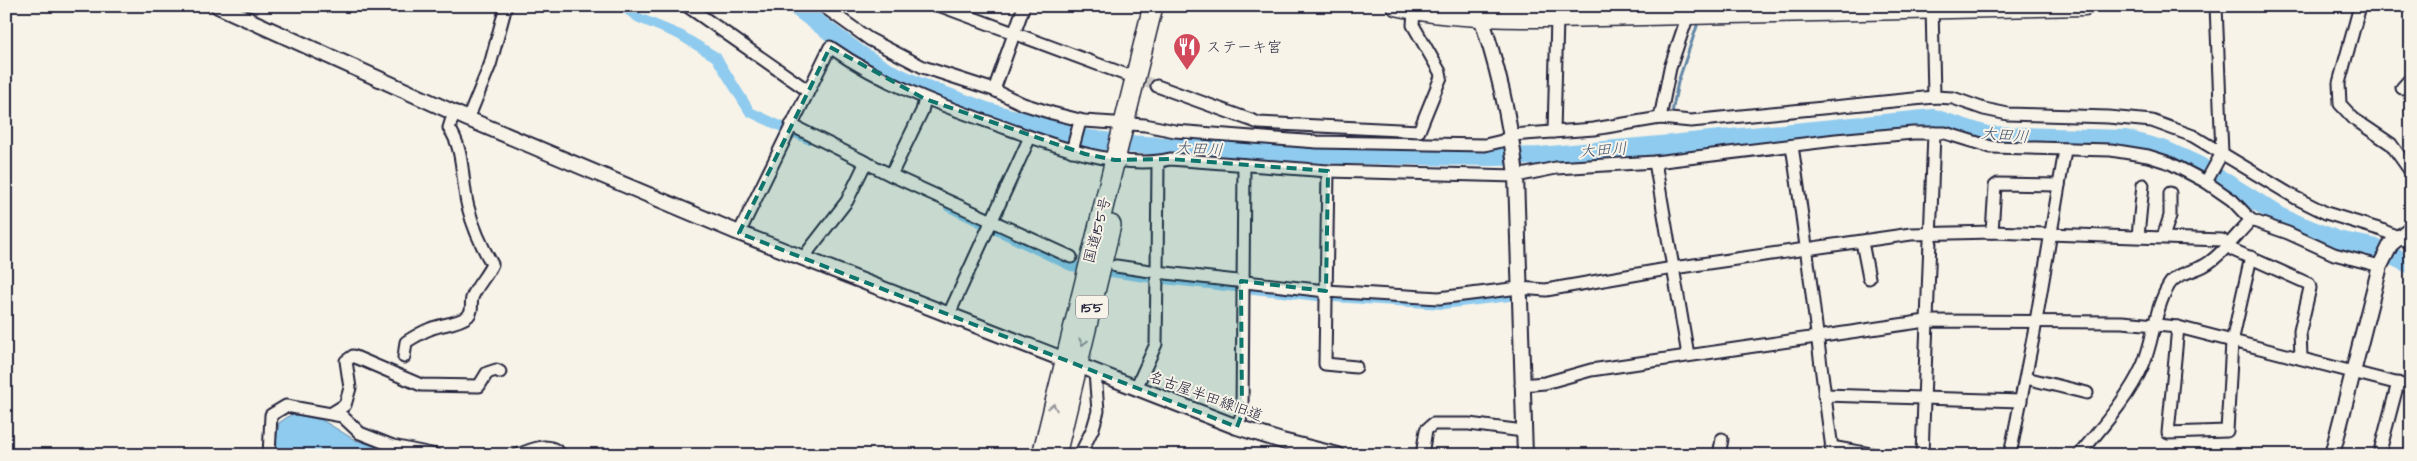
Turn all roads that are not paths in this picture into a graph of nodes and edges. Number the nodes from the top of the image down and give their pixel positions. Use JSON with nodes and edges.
{"nodes":[{"id":1,"x":218,"y":6,"type":"edge"},
{"id":2,"x":506,"y":6,"type":"edge"},
{"id":3,"x":688,"y":6,"type":"edge"},
{"id":4,"x":823,"y":6,"type":"edge"},
{"id":5,"x":940,"y":6,"type":"edge"},
{"id":6,"x":1024,"y":6,"type":"edge"},
{"id":7,"x":1153,"y":6,"type":"edge"},
{"id":8,"x":1166,"y":6,"type":"edge"},
{"id":9,"x":1396,"y":6,"type":"edge"},
{"id":10,"x":2085,"y":6,"type":"edge"},
{"id":11,"x":2216,"y":6,"type":"edge"},
{"id":12,"x":2360,"y":6,"type":"edge"},
{"id":13,"x":1932,"y":8,"type":"edge"},
{"id":14,"x":234,"y":10,"type":"edge"},
{"id":15,"x":1414,"y":11,"type":"junction"},
{"id":16,"x":1479,"y":12,"type":"edge"},
{"id":17,"x":1688,"y":15,"type":"junction"},
{"id":18,"x":1557,"y":18,"type":"junction"},
{"id":19,"x":1014,"y":34,"type":"junction"},
{"id":20,"x":1124,"y":74,"type":"tunnel mouth"},
{"id":21,"x":2411,"y":78,"type":"edge"},
{"id":22,"x":1157,"y":86,"type":"tunnel mouth"},
{"id":23,"x":2402,"y":88,"type":"dead end"},
{"id":24,"x":807,"y":90,"type":"junction"},
{"id":25,"x":994,"y":90,"type":"junction"},
{"id":26,"x":1934,"y":97,"type":"junction"},
{"id":27,"x":925,"y":99,"type":"junction"},
{"id":28,"x":454,"y":112,"type":"junction"},
{"id":29,"x":468,"y":118,"type":"junction"},
{"id":30,"x":1660,"y":118,"type":"junction"},
{"id":31,"x":791,"y":125,"type":"junction"},
{"id":32,"x":1079,"y":125,"type":"dead end"},
{"id":33,"x":1130,"y":126,"type":"junction"},
{"id":34,"x":1554,"y":132,"type":"junction"},
{"id":35,"x":1934,"y":133,"type":"junction"},
{"id":36,"x":1030,"y":137,"type":"junction"},
{"id":37,"x":1512,"y":141,"type":"junction"},
{"id":38,"x":1792,"y":146,"type":"junction"},
{"id":39,"x":1073,"y":150,"type":"junction"},
{"id":40,"x":2065,"y":150,"type":"junction"},
{"id":41,"x":2222,"y":153,"type":"junction"},
{"id":42,"x":1124,"y":160,"type":"junction"},
{"id":43,"x":866,"y":162,"type":"junction"},
{"id":44,"x":1158,"y":162,"type":"junction"},
{"id":45,"x":1655,"y":162,"type":"junction"},
{"id":46,"x":1244,"y":165,"type":"junction"},
{"id":47,"x":1328,"y":170,"type":"junction"},
{"id":48,"x":1516,"y":172,"type":"junction"},
{"id":49,"x":2411,"y":172,"type":"edge"},
{"id":50,"x":891,"y":174,"type":"junction"},
{"id":51,"x":2206,"y":182,"type":"junction"},
{"id":52,"x":2059,"y":185,"type":"junction"},
{"id":53,"x":2143,"y":185,"type":"dead end"},
{"id":54,"x":2170,"y":193,"type":"dead end"},
{"id":55,"x":994,"y":220,"type":"junction"},
{"id":56,"x":2251,"y":220,"type":"junction"},
{"id":57,"x":2411,"y":228,"type":"edge"},
{"id":58,"x":1992,"y":232,"type":"junction"},
{"id":59,"x":739,"y":233,"type":"junction"},
{"id":60,"x":1930,"y":233,"type":"junction"},
{"id":61,"x":2051,"y":234,"type":"junction"},
{"id":62,"x":2138,"y":236,"type":"junction"},
{"id":63,"x":2163,"y":237,"type":"junction"},
{"id":64,"x":2394,"y":240,"type":"junction"},
{"id":65,"x":1862,"y":242,"type":"junction"},
{"id":66,"x":2411,"y":243,"type":"edge"},
{"id":67,"x":2227,"y":244,"type":"junction"},
{"id":68,"x":1808,"y":249,"type":"junction"},
{"id":69,"x":1072,"y":257,"type":"dead end"},
{"id":70,"x":805,"y":258,"type":"junction"},
{"id":71,"x":2252,"y":258,"type":"junction"},
{"id":72,"x":2381,"y":264,"type":"junction"},
{"id":73,"x":1116,"y":266,"type":"dead end"},
{"id":74,"x":1673,"y":268,"type":"junction"},
{"id":75,"x":1157,"y":272,"type":"junction"},
{"id":76,"x":1869,"y":278,"type":"dead end"},
{"id":77,"x":1241,"y":281,"type":"junction"},
{"id":78,"x":1519,"y":288,"type":"junction"},
{"id":79,"x":1326,"y":291,"type":"junction"},
{"id":80,"x":949,"y":314,"type":"junction"},
{"id":81,"x":2036,"y":321,"type":"junction"},
{"id":82,"x":1926,"y":322,"type":"junction"},
{"id":83,"x":2153,"y":324,"type":"junction"},
{"id":84,"x":2178,"y":327,"type":"junction"},
{"id":85,"x":1816,"y":338,"type":"junction"},
{"id":86,"x":2232,"y":342,"type":"junction"},
{"id":87,"x":1688,"y":355,"type":"junction"},
{"id":88,"x":404,"y":357,"type":"dead end"},
{"id":89,"x":2300,"y":357,"type":"junction"},
{"id":90,"x":1071,"y":362,"type":"junction"},
{"id":91,"x":1356,"y":367,"type":"dead end"},
{"id":92,"x":500,"y":372,"type":"dead end"},
{"id":93,"x":1095,"y":372,"type":"junction"},
{"id":94,"x":2352,"y":372,"type":"junction"},
{"id":95,"x":2026,"y":378,"type":"junction"},
{"id":96,"x":2398,"y":383,"type":"junction"},
{"id":97,"x":1521,"y":385,"type":"junction"},
{"id":98,"x":2411,"y":387,"type":"edge"},
{"id":99,"x":1136,"y":388,"type":"junction"},
{"id":100,"x":2087,"y":393,"type":"dead end"},
{"id":101,"x":1824,"y":395,"type":"junction"},
{"id":102,"x":1923,"y":396,"type":"junction"},
{"id":103,"x":2021,"y":401,"type":"junction"},
{"id":104,"x":332,"y":413,"type":"junction"},
{"id":105,"x":1237,"y":426,"type":"junction"},
{"id":106,"x":1523,"y":431,"type":"junction"},
{"id":107,"x":1722,"y":439,"type":"dead end"},
{"id":108,"x":1832,"y":451,"type":"edge"},
{"id":109,"x":268,"y":455,"type":"edge"},
{"id":110,"x":436,"y":455,"type":"edge"},
{"id":111,"x":517,"y":455,"type":"edge"},
{"id":112,"x":561,"y":455,"type":"edge"},
{"id":113,"x":1042,"y":455,"type":"edge"},
{"id":114,"x":1056,"y":455,"type":"edge"},
{"id":115,"x":1080,"y":455,"type":"edge"},
{"id":116,"x":1338,"y":455,"type":"edge"},
{"id":117,"x":1422,"y":455,"type":"edge"},
{"id":118,"x":1525,"y":455,"type":"edge"},
{"id":119,"x":1719,"y":455,"type":"edge"},
{"id":120,"x":1876,"y":455,"type":"edge"},
{"id":121,"x":1922,"y":455,"type":"edge"},
{"id":122,"x":2010,"y":455,"type":"edge"},
{"id":123,"x":2079,"y":455,"type":"edge"},
{"id":124,"x":2332,"y":455,"type":"edge"},
{"id":125,"x":2379,"y":455,"type":"edge"}],
"edges":[{"from":1,"to":14,"type":"street","name":"名古屋半田線旧道"},
{"from":2,"to":29,"type":"street"},
{"from":3,"to":24,"type":"street"},
{"from":4,"to":25,"type":"street"},
{"from":5,"to":19,"type":"street"},
{"from":6,"to":19,"type":"street"},
{"from":7,"to":33,"type":"highway","name":"国道155号","number":"155"},
{"from":8,"to":33,"type":"highway","name":"国道155号","number":"155"},
{"from":9,"to":15,"type":"main road"},
{"from":10,"to":13,"type":"main road"},
{"from":11,"to":41,"type":"street"},
{"from":12,"to":49,"type":"street"},
{"from":13,"to":17,"type":"main road"},
{"from":13,"to":26,"type":"street"},
{"from":14,"to":28,"type":"street","name":"名古屋半田線旧道"},
{"from":15,"to":16,"type":"main road"},
{"from":15,"to":22,"type":"street"},
{"from":16,"to":18,"type":"main road"},
{"from":16,"to":37,"type":"street"},
{"from":17,"to":18,"type":"main road"},
{"from":17,"to":30,"type":"street"},
{"from":18,"to":34,"type":"street"},
{"from":19,"to":20,"type":"street"},
{"from":19,"to":25,"type":"street"},
{"from":21,"to":23,"type":"street"},
{"from":24,"to":27,"type":"street"},
{"from":24,"to":31,"type":"street"},
{"from":25,"to":33,"type":"street"},
{"from":26,"to":30,"type":"street"},
{"from":26,"to":41,"type":"street"},
{"from":27,"to":36,"type":"street"},
{"from":27,"to":50,"type":"street"},
{"from":28,"to":29,"type":"street","name":"名古屋半田線旧道"},
{"from":28,"to":88,"type":"street"},
{"from":29,"to":59,"type":"street","name":"名古屋半田線旧道"},
{"from":30,"to":34,"type":"street"},
{"from":31,"to":43,"type":"street"},
{"from":31,"to":59,"type":"street"},
{"from":32,"to":39,"type":"street"},
{"from":33,"to":37,"type":"street"},
{"from":33,"to":42,"type":"highway","name":"国道155号","number":"155"},
{"from":34,"to":37,"type":"street"},
{"from":35,"to":38,"type":"street"},
{"from":35,"to":40,"type":"street"},
{"from":35,"to":60,"type":"street"},
{"from":36,"to":39,"type":"street"},
{"from":36,"to":55,"type":"street"},
{"from":37,"to":48,"type":"street"},
{"from":38,"to":45,"type":"street"},
{"from":38,"to":68,"type":"street"},
{"from":39,"to":42,"type":"street"},
{"from":40,"to":51,"type":"street"},
{"from":40,"to":52,"type":"street"},
{"from":41,"to":51,"type":"street"},
{"from":41,"to":64,"type":"street"},
{"from":42,"to":44,"type":"street"},
{"from":42,"to":90,"type":"highway","name":"国道155号","number":"155"},
{"from":43,"to":50,"type":"street"},
{"from":43,"to":70,"type":"street"},
{"from":44,"to":46,"type":"street"},
{"from":44,"to":75,"type":"street"},
{"from":45,"to":48,"type":"street"},
{"from":45,"to":74,"type":"street"},
{"from":46,"to":47,"type":"street"},
{"from":46,"to":77,"type":"street"},
{"from":47,"to":48,"type":"street"},
{"from":47,"to":79,"type":"street"},
{"from":48,"to":78,"type":"street"},
{"from":50,"to":55,"type":"street"},
{"from":51,"to":56,"type":"street"},
{"from":52,"to":58,"type":"street"},
{"from":52,"to":61,"type":"street"},
{"from":53,"to":62,"type":"street"},
{"from":54,"to":63,"type":"street"},
{"from":55,"to":69,"type":"street"},
{"from":55,"to":80,"type":"street"},
{"from":56,"to":67,"type":"street"},
{"from":56,"to":72,"type":"street"},
{"from":57,"to":64,"type":"street"},
{"from":58,"to":60,"type":"street"},
{"from":58,"to":61,"type":"street"},
{"from":59,"to":70,"type":"street","name":"名古屋半田線旧道"},
{"from":60,"to":65,"type":"street"},
{"from":60,"to":82,"type":"street"},
{"from":61,"to":62,"type":"street"},
{"from":61,"to":81,"type":"street"},
{"from":62,"to":63,"type":"street"},
{"from":63,"to":67,"type":"street"},
{"from":64,"to":66,"type":"street"},
{"from":64,"to":72,"type":"street"},
{"from":65,"to":68,"type":"street"},
{"from":65,"to":76,"type":"street"},
{"from":67,"to":71,"type":"street"},
{"from":67,"to":83,"type":"street"},
{"from":68,"to":74,"type":"street"},
{"from":68,"to":85,"type":"street"},
{"from":70,"to":80,"type":"street","name":"名古屋半田線旧道"},
{"from":71,"to":86,"type":"street"},
{"from":71,"to":89,"type":"street"},
{"from":72,"to":94,"type":"street"},
{"from":73,"to":75,"type":"street"},
{"from":74,"to":78,"type":"street"},
{"from":74,"to":87,"type":"street"},
{"from":75,"to":77,"type":"street"},
{"from":75,"to":99,"type":"street"},
{"from":77,"to":79,"type":"street"},
{"from":77,"to":105,"type":"street"},
{"from":78,"to":79,"type":"street"},
{"from":78,"to":97,"type":"street"},
{"from":79,"to":91,"type":"street"},
{"from":80,"to":90,"type":"street","name":"名古屋半田線旧道"},
{"from":81,"to":82,"type":"street"},
{"from":81,"to":83,"type":"street"},
{"from":81,"to":95,"type":"street"},
{"from":82,"to":85,"type":"street"},
{"from":82,"to":102,"type":"street"},
{"from":83,"to":84,"type":"street"},
{"from":83,"to":123,"type":"street"},
{"from":84,"to":86,"type":"street"},
{"from":84,"to":86,"type":"street"},
{"from":85,"to":87,"type":"street"},
{"from":85,"to":101,"type":"street"},
{"from":86,"to":89,"type":"street"},
{"from":87,"to":97,"type":"street"},
{"from":89,"to":94,"type":"street"},
{"from":90,"to":93,"type":"street","name":"名古屋半田線旧道"},
{"from":113,"to":90,"type":"highway","name":"国道155号","number":"155","one_way":true},
{"from":90,"to":114,"type":"highway","name":"国道155号","number":"155"},
{"from":92,"to":104,"type":"street"},
{"from":93,"to":99,"type":"street","name":"名古屋半田線旧道"},
{"from":93,"to":115,"type":"street"},
{"from":94,"to":96,"type":"street"},
{"from":94,"to":124,"type":"street"},
{"from":95,"to":100,"type":"street"},
{"from":95,"to":103,"type":"street"},
{"from":96,"to":98,"type":"street"},
{"from":96,"to":125,"type":"street"},
{"from":97,"to":106,"type":"street"},
{"from":99,"to":105,"type":"street","name":"名古屋半田線旧道"},
{"from":101,"to":102,"type":"street"},
{"from":101,"to":108,"type":"street"},
{"from":102,"to":103,"type":"street"},
{"from":102,"to":121,"type":"street"},
{"from":103,"to":122,"type":"street"},
{"from":104,"to":109,"type":"street"},
{"from":104,"to":110,"type":"street"},
{"from":105,"to":116,"type":"street","name":"名古屋半田線旧道"},
{"from":106,"to":117,"type":"street"},
{"from":106,"to":118,"type":"street"},
{"from":107,"to":119,"type":"street"},
{"from":108,"to":120,"type":"street"},
{"from":111,"to":112,"type":"street"}]}
